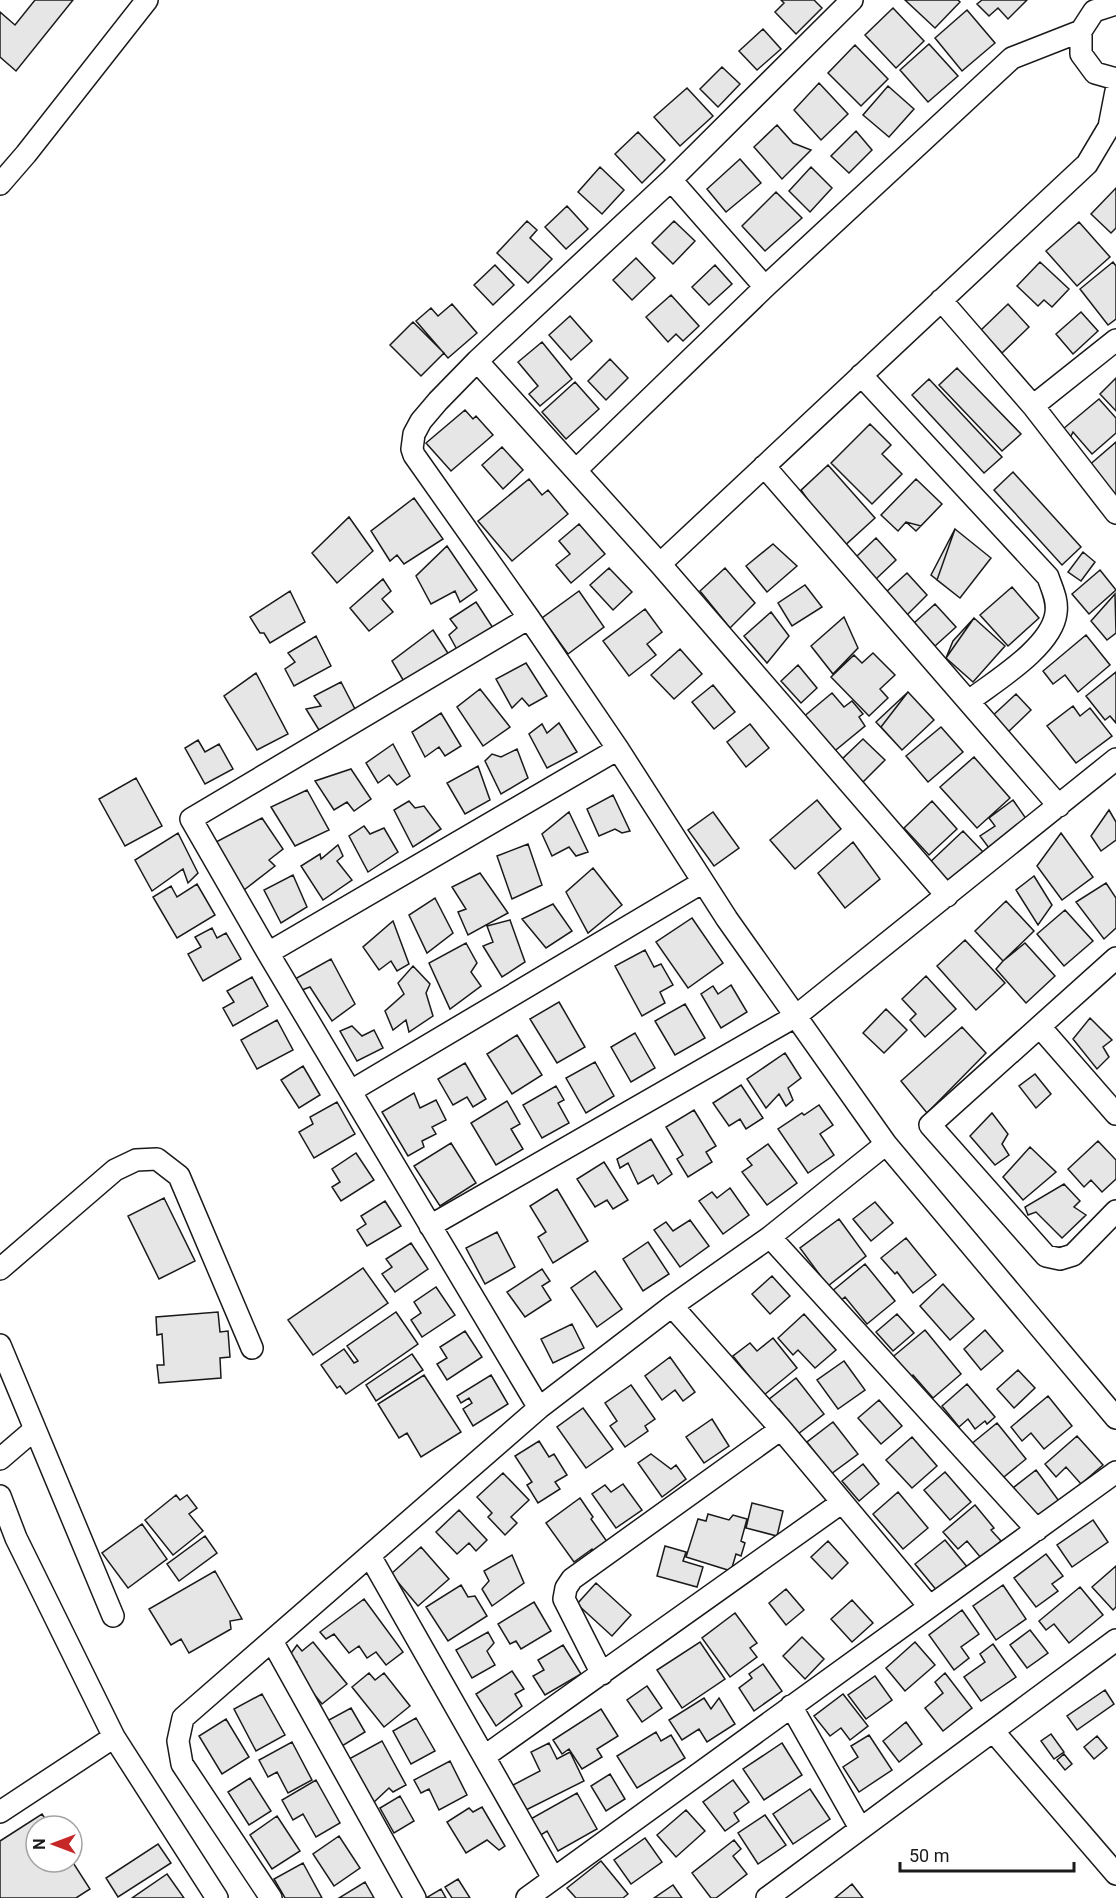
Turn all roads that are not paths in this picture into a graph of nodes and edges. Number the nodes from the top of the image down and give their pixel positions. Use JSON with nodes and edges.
{"nodes":[{"id":1,"x":147,"y":0,"type":"edge"},
{"id":2,"x":852,"y":0,"type":"edge"},
{"id":3,"x":1116,"y":4,"type":"edge"},
{"id":4,"x":1088,"y":6,"type":"edge"},
{"id":5,"x":1081,"y":31,"type":"junction"},
{"id":6,"x":1116,"y":79,"type":"edge"},
{"id":7,"x":1116,"y":91,"type":"edge"},
{"id":8,"x":671,"y":180,"type":"junction"},
{"id":9,"x":0,"y":184,"type":"edge"},
{"id":10,"x":765,"y":287,"type":"junction"},
{"id":11,"x":941,"y":300,"type":"junction"},
{"id":12,"x":1116,"y":340,"type":"edge"},
{"id":13,"x":477,"y":361,"type":"junction"},
{"id":14,"x":861,"y":375,"type":"junction"},
{"id":15,"x":1033,"y":406,"type":"junction"},
{"id":16,"x":764,"y":466,"type":"junction"},
{"id":17,"x":576,"y":470,"type":"junction"},
{"id":18,"x":1116,"y":513,"type":"edge"},
{"id":19,"x":660,"y":564,"type":"junction"},
{"id":20,"x":529,"y":618,"type":"junction"},
{"id":21,"x":969,"y":701,"type":"junction"},
{"id":22,"x":618,"y":749,"type":"junction"},
{"id":23,"x":1116,"y":759,"type":"edge"},
{"id":24,"x":1059,"y":806,"type":"junction"},
{"id":25,"x":704,"y":882,"type":"junction"},
{"id":26,"x":947,"y":896,"type":"junction"},
{"id":27,"x":268,"y":953,"type":"junction"},
{"id":28,"x":1116,"y":958,"type":"edge"},
{"id":29,"x":796,"y":1016,"type":"junction"},
{"id":30,"x":1040,"y":1027,"type":"junction"},
{"id":31,"x":351,"y":1091,"type":"junction"},
{"id":32,"x":1116,"y":1114,"type":"edge"},
{"id":33,"x":886,"y":1144,"type":"junction"},
{"id":34,"x":1116,"y":1210,"type":"edge"},
{"id":35,"x":430,"y":1227,"type":"junction"},
{"id":36,"x":770,"y":1237,"type":"junction"},
{"id":37,"x":0,"y":1269,"type":"edge"},
{"id":38,"x":672,"y":1305,"type":"junction"},
{"id":39,"x":0,"y":1344,"type":"edge"},
{"id":40,"x":252,"y":1348,"type":"dead end"},
{"id":41,"x":538,"y":1408,"type":"junction"},
{"id":42,"x":1116,"y":1419,"type":"edge"},
{"id":43,"x":35,"y":1429,"type":"junction"},
{"id":44,"x":781,"y":1429,"type":"junction"},
{"id":45,"x":0,"y":1459,"type":"edge"},
{"id":46,"x":1116,"y":1472,"type":"edge"},
{"id":47,"x":0,"y":1496,"type":"edge"},
{"id":48,"x":841,"y":1503,"type":"junction"},
{"id":49,"x":1037,"y":1530,"type":"junction"},
{"id":50,"x":370,"y":1556,"type":"junction"},
{"id":51,"x":929,"y":1606,"type":"junction"},
{"id":52,"x":113,"y":1616,"type":"dead end"},
{"id":53,"x":1116,"y":1640,"type":"edge"},
{"id":54,"x":272,"y":1641,"type":"junction"},
{"id":55,"x":602,"y":1674,"type":"junction"},
{"id":56,"x":791,"y":1706,"type":"junction"},
{"id":57,"x":993,"y":1731,"type":"junction"},
{"id":58,"x":114,"y":1737,"type":"junction"},
{"id":59,"x":485,"y":1756,"type":"junction"},
{"id":60,"x":0,"y":1812,"type":"edge"},
{"id":61,"x":860,"y":1828,"type":"junction"},
{"id":62,"x":1116,"y":1874,"type":"edge"},
{"id":63,"x":553,"y":1878,"type":"junction"},
{"id":64,"x":217,"y":1898,"type":"edge"},
{"id":65,"x":271,"y":1898,"type":"edge"},
{"id":66,"x":415,"y":1898,"type":"edge"},
{"id":67,"x":527,"y":1898,"type":"edge"},
{"id":68,"x":767,"y":1898,"type":"edge"}],
"edges":[{"from":1,"to":9,"type":"street"},
{"from":2,"to":8,"type":"street"},
{"from":3,"to":4,"type":"street"},
{"from":4,"to":5,"type":"street"},
{"from":5,"to":6,"type":"street"},
{"from":5,"to":10,"type":"street"},
{"from":7,"to":11,"type":"street"},
{"from":8,"to":10,"type":"street"},
{"from":8,"to":13,"type":"street"},
{"from":10,"to":17,"type":"street"},
{"from":11,"to":14,"type":"street"},
{"from":11,"to":15,"type":"street"},
{"from":12,"to":15,"type":"street"},
{"from":13,"to":17,"type":"street"},
{"from":13,"to":20,"type":"street"},
{"from":14,"to":16,"type":"street"},
{"from":14,"to":21,"type":"street"},
{"from":15,"to":18,"type":"street"},
{"from":16,"to":19,"type":"street"},
{"from":16,"to":21,"type":"street"},
{"from":17,"to":19,"type":"street"},
{"from":19,"to":26,"type":"street"},
{"from":20,"to":22,"type":"street"},
{"from":20,"to":27,"type":"street"},
{"from":21,"to":24,"type":"street"},
{"from":22,"to":25,"type":"street"},
{"from":22,"to":27,"type":"street"},
{"from":23,"to":24,"type":"street"},
{"from":24,"to":26,"type":"street"},
{"from":25,"to":29,"type":"street"},
{"from":25,"to":31,"type":"street"},
{"from":26,"to":29,"type":"street"},
{"from":27,"to":31,"type":"street"},
{"from":28,"to":30,"type":"street"},
{"from":29,"to":33,"type":"street"},
{"from":29,"to":35,"type":"street"},
{"from":30,"to":32,"type":"street"},
{"from":30,"to":34,"type":"street"},
{"from":31,"to":35,"type":"street"},
{"from":33,"to":36,"type":"street"},
{"from":33,"to":42,"type":"street"},
{"from":35,"to":41,"type":"street"},
{"from":36,"to":38,"type":"street"},
{"from":36,"to":49,"type":"street"},
{"from":37,"to":40,"type":"street"},
{"from":38,"to":41,"type":"street"},
{"from":38,"to":44,"type":"street"},
{"from":39,"to":43,"type":"street"},
{"from":41,"to":50,"type":"street"},
{"from":43,"to":45,"type":"street"},
{"from":43,"to":52,"type":"street"},
{"from":44,"to":48,"type":"street"},
{"from":44,"to":55,"type":"street"},
{"from":46,"to":49,"type":"street"},
{"from":47,"to":58,"type":"street"},
{"from":48,"to":51,"type":"street"},
{"from":48,"to":55,"type":"street"},
{"from":49,"to":51,"type":"street"},
{"from":50,"to":54,"type":"street"},
{"from":50,"to":59,"type":"street"},
{"from":51,"to":56,"type":"street"},
{"from":53,"to":57,"type":"street"},
{"from":54,"to":65,"type":"street"},
{"from":54,"to":66,"type":"street"},
{"from":55,"to":59,"type":"street"},
{"from":56,"to":61,"type":"street"},
{"from":56,"to":63,"type":"street"},
{"from":57,"to":61,"type":"street"},
{"from":57,"to":62,"type":"street"},
{"from":58,"to":60,"type":"street"},
{"from":58,"to":64,"type":"street"},
{"from":59,"to":63,"type":"street"},
{"from":61,"to":68,"type":"street"},
{"from":63,"to":67,"type":"street"}]}
